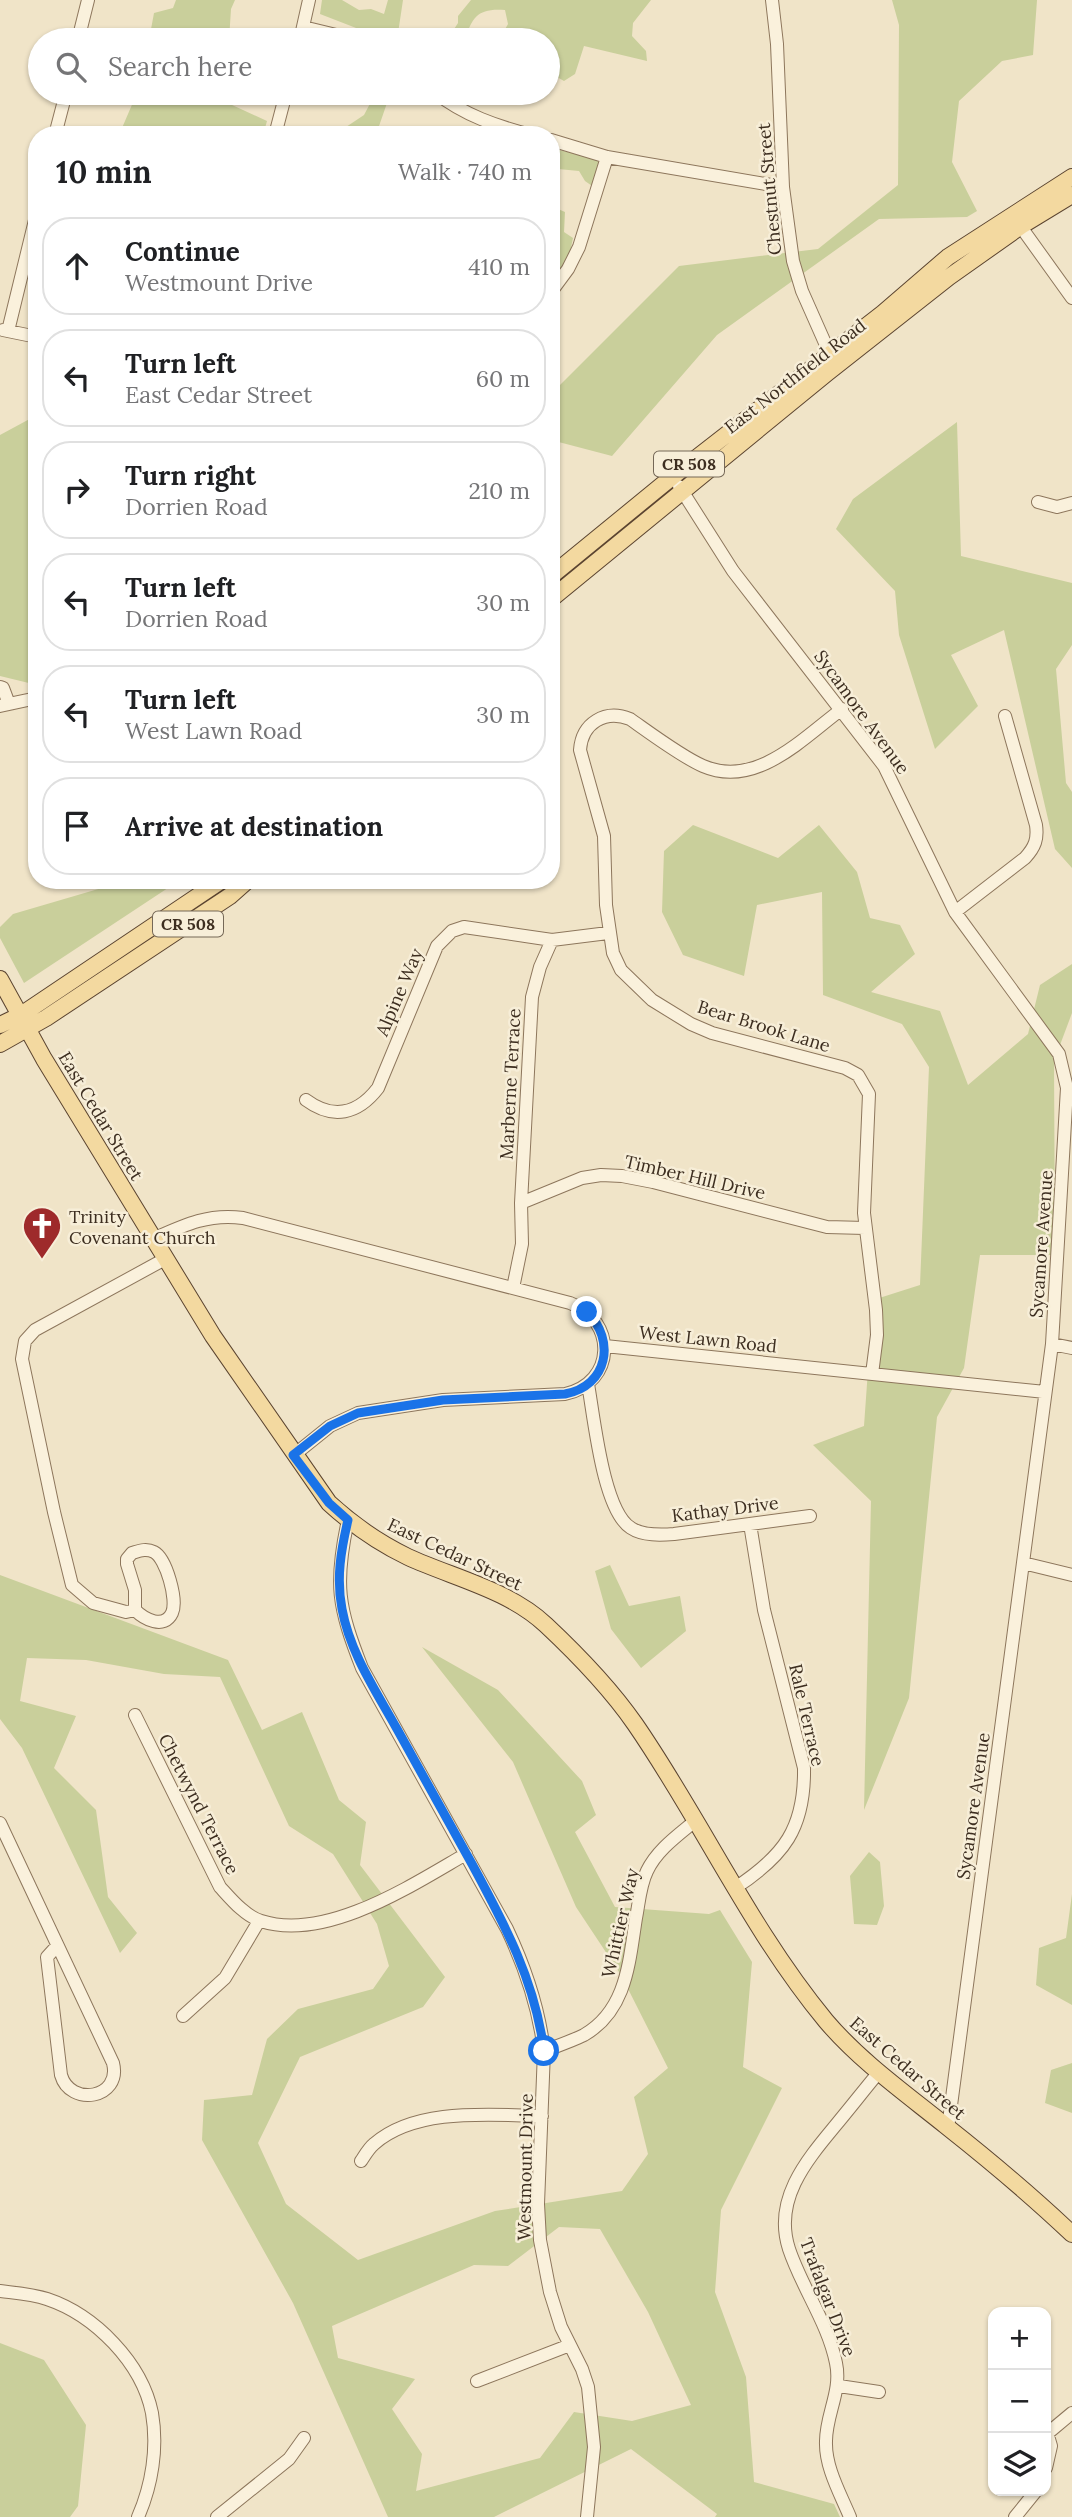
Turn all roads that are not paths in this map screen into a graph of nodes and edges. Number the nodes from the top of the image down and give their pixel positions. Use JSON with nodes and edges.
{"nodes":[{"id":1,"x":88,"y":0,"type":"edge"},
{"id":2,"x":309,"y":0,"type":"edge"},
{"id":3,"x":772,"y":0,"type":"edge"},
{"id":4,"x":303,"y":27,"type":"joint"},
{"id":5,"x":81,"y":28,"type":"edge"},
{"id":6,"x":307,"y":28,"type":"edge"},
{"id":7,"x":63,"y":105,"type":"edge"},
{"id":8,"x":283,"y":105,"type":"edge"},
{"id":9,"x":451,"y":105,"type":"edge"},
{"id":10,"x":57,"y":126,"type":"edge"},
{"id":11,"x":277,"y":126,"type":"edge"},
{"id":12,"x":498,"y":126,"type":"edge"},
{"id":13,"x":560,"y":143,"type":"edge"},
{"id":14,"x":607,"y":157,"type":"junction"},
{"id":15,"x":1072,"y":177,"type":"edge"},
{"id":16,"x":783,"y":187,"type":"junction"},
{"id":17,"x":1072,"y":195,"type":"edge"},
{"id":18,"x":1017,"y":220,"type":"junction"},
{"id":19,"x":28,"y":244,"type":"edge"},
{"id":20,"x":560,"y":279,"type":"edge"},
{"id":21,"x":1072,"y":298,"type":"edge"},
{"id":22,"x":4,"y":330,"type":"edge"},
{"id":23,"x":28,"y":335,"type":"edge"},
{"id":24,"x":833,"y":361,"type":"junction"},
{"id":25,"x":672,"y":477,"type":"junction"},
{"id":26,"x":683,"y":490,"type":"junction"},
{"id":27,"x":1038,"y":502,"type":"dead end"},
{"id":28,"x":1072,"y":503,"type":"edge"},
{"id":29,"x":560,"y":569,"type":"edge"},
{"id":30,"x":560,"y":577,"type":"edge"},
{"id":31,"x":569,"y":583,"type":"junction"},
{"id":32,"x":560,"y":591,"type":"edge"},
{"id":33,"x":0,"y":687,"type":"edge"},
{"id":34,"x":28,"y":700,"type":"edge"},
{"id":35,"x":5,"y":705,"type":"edge"},
{"id":36,"x":842,"y":709,"type":"junction"},
{"id":37,"x":1005,"y":716,"type":"dead end"},
{"id":38,"x":209,"y":889,"type":"edge"},
{"id":39,"x":238,"y":889,"type":"edge"},
{"id":40,"x":955,"y":912,"type":"junction"},
{"id":41,"x":608,"y":933,"type":"junction"},
{"id":42,"x":552,"y":940,"type":"junction"},
{"id":43,"x":0,"y":979,"type":"edge"},
{"id":44,"x":24,"y":1022,"type":"junction"},
{"id":45,"x":0,"y":1025,"type":"edge"},
{"id":46,"x":0,"y":1044,"type":"edge"},
{"id":47,"x":1069,"y":1071,"type":"edge"},
{"id":48,"x":306,"y":1100,"type":"dead end"},
{"id":49,"x":1068,"y":1149,"type":"edge"},
{"id":50,"x":521,"y":1203,"type":"junction"},
{"id":51,"x":865,"y":1228,"type":"junction"},
{"id":52,"x":153,"y":1239,"type":"junction"},
{"id":53,"x":165,"y":1259,"type":"junction"},
{"id":54,"x":513,"y":1288,"type":"junction"},
{"id":55,"x":1052,"y":1344,"type":"junction"},
{"id":56,"x":605,"y":1346,"type":"junction"},
{"id":57,"x":1072,"y":1348,"type":"edge"},
{"id":58,"x":872,"y":1374,"type":"junction"},
{"id":59,"x":587,"y":1384,"type":"junction"},
{"id":60,"x":1045,"y":1392,"type":"junction"},
{"id":61,"x":293,"y":1455,"type":"junction"},
{"id":62,"x":810,"y":1516,"type":"dead end"},
{"id":63,"x":348,"y":1520,"type":"junction"},
{"id":64,"x":750,"y":1524,"type":"junction"},
{"id":65,"x":1023,"y":1563,"type":"junction"},
{"id":66,"x":1072,"y":1575,"type":"edge"},
{"id":67,"x":135,"y":1610,"type":"junction"},
{"id":68,"x":135,"y":1715,"type":"dead end"},
{"id":69,"x":695,"y":1821,"type":"junction"},
{"id":70,"x":0,"y":1823,"type":"edge"},
{"id":71,"x":466,"y":1854,"type":"junction"},
{"id":72,"x":735,"y":1888,"type":"junction"},
{"id":73,"x":259,"y":1921,"type":"junction"},
{"id":74,"x":57,"y":1946,"type":"junction"},
{"id":75,"x":183,"y":2016,"type":"dead end"},
{"id":76,"x":544,"y":2051,"type":"junction"},
{"id":77,"x":879,"y":2072,"type":"junction"},
{"id":78,"x":542,"y":2116,"type":"junction"},
{"id":79,"x":948,"y":2128,"type":"junction"},
{"id":80,"x":361,"y":2161,"type":"dead end"},
{"id":81,"x":1072,"y":2234,"type":"edge"},
{"id":82,"x":0,"y":2291,"type":"edge"},
{"id":83,"x":570,"y":2345,"type":"junction"},
{"id":84,"x":477,"y":2381,"type":"dead end"},
{"id":85,"x":839,"y":2386,"type":"junction"},
{"id":86,"x":879,"y":2392,"type":"dead end"},
{"id":87,"x":1072,"y":2413,"type":"edge"},
{"id":88,"x":1051,"y":2428,"type":"edge"},
{"id":89,"x":304,"y":2438,"type":"dead end"},
{"id":90,"x":1032,"y":2496,"type":"edge"},
{"id":91,"x":138,"y":2517,"type":"edge"},
{"id":92,"x":217,"y":2517,"type":"edge"},
{"id":93,"x":587,"y":2517,"type":"edge"},
{"id":94,"x":850,"y":2517,"type":"edge"},
{"id":95,"x":1015,"y":2517,"type":"edge"}],
"edges":[{"from":1,"to":5,"type":"street"},
{"from":2,"to":4,"type":"street"},
{"from":3,"to":16,"type":"street","name":"Chestnut Street"},
{"from":4,"to":6,"type":"street"},
{"from":7,"to":10,"type":"street"},
{"from":8,"to":11,"type":"street"},
{"from":9,"to":12,"type":"street"},
{"from":13,"to":14,"type":"street"},
{"from":14,"to":16,"type":"street"},
{"from":14,"to":20,"type":"street"},
{"from":15,"to":18,"type":"main road","name":"East Northfield Road","number":"CR 508"},
{"from":16,"to":24,"type":"street","name":"Chestnut Street"},
{"from":17,"to":18,"type":"main road","name":"East Northfield Road","number":"CR 508"},
{"from":18,"to":21,"type":"street"},
{"from":18,"to":24,"type":"main road","name":"East Northfield Road","number":"CR 508"},
{"from":19,"to":22,"type":"street"},
{"from":22,"to":23,"type":"street"},
{"from":24,"to":25,"type":"main road","name":"East Northfield Road","number":"CR 508"},
{"from":24,"to":26,"type":"main road","name":"East Northfield Road","number":"CR 508"},
{"from":25,"to":26,"type":"street","name":"Sycamore Avenue"},
{"from":25,"to":29,"type":"main road","name":"East Northfield Road","number":"CR 508"},
{"from":26,"to":31,"type":"main road","name":"East Northfield Road","number":"CR 508"},
{"from":26,"to":36,"type":"street","name":"Sycamore Avenue"},
{"from":27,"to":28,"type":"street"},
{"from":30,"to":31,"type":"main road"},
{"from":31,"to":32,"type":"main road","name":"East Northfield Road","number":"CR 508"},
{"from":33,"to":35,"type":"street"},
{"from":34,"to":35,"type":"street"},
{"from":36,"to":40,"type":"street","name":"Sycamore Avenue"},
{"from":36,"to":41,"type":"street","name":"Bear Brook Lane"},
{"from":37,"to":40,"type":"street"},
{"from":38,"to":44,"type":"main road","number":"CR 508"},
{"from":39,"to":44,"type":"main road","number":"CR 508"},
{"from":40,"to":47,"type":"street","name":"Sycamore Avenue"},
{"from":41,"to":42,"type":"street"},
{"from":41,"to":51,"type":"street","name":"Bear Brook Lane"},
{"from":42,"to":48,"type":"street","name":"Alpine Way"},
{"from":42,"to":50,"type":"street","name":"Marberne Terrace"},
{"from":43,"to":44,"type":"main road","name":"East Cedar Street"},
{"from":44,"to":45,"type":"main road","number":"CR 508"},
{"from":44,"to":46,"type":"main road","number":"CR 508"},
{"from":44,"to":52,"type":"main road","name":"East Cedar Street"},
{"from":47,"to":49,"type":"street","name":"Sycamore Avenue"},
{"from":49,"to":55,"type":"street","name":"Sycamore Avenue"},
{"from":50,"to":51,"type":"street","name":"Timber Hill Drive"},
{"from":50,"to":54,"type":"street","name":"Marberne Terrace"},
{"from":51,"to":58,"type":"street","name":"Bear Brook Lane"},
{"from":52,"to":53,"type":"main road","name":"East Cedar Street"},
{"from":52,"to":54,"type":"street"},
{"from":53,"to":61,"type":"main road","name":"East Cedar Street"},
{"from":53,"to":67,"type":"street"},
{"from":54,"to":56,"type":"street"},
{"from":55,"to":57,"type":"street"},
{"from":55,"to":60,"type":"street","name":"Sycamore Avenue"},
{"from":56,"to":58,"type":"street","name":"West Lawn Road"},
{"from":56,"to":59,"type":"street"},
{"from":58,"to":60,"type":"street","name":"West Lawn Road"},
{"from":59,"to":61,"type":"street"},
{"from":59,"to":64,"type":"street","name":"Kathay Drive"},
{"from":60,"to":65,"type":"street","name":"Sycamore Avenue"},
{"from":61,"to":63,"type":"main road","name":"East Cedar Street"},
{"from":62,"to":64,"type":"street","name":"Kathay Drive"},
{"from":63,"to":69,"type":"main road","name":"East Cedar Street"},
{"from":63,"to":71,"type":"street","name":"Westmount Drive"},
{"from":64,"to":72,"type":"street","name":"Rale Terrace"},
{"from":65,"to":66,"type":"street"},
{"from":65,"to":79,"type":"street","name":"Sycamore Avenue"},
{"from":67,"to":67,"type":"street"},
{"from":68,"to":73,"type":"street","name":"Chetwynd Terrace"},
{"from":69,"to":72,"type":"main road","name":"East Cedar Street"},
{"from":69,"to":76,"type":"street","name":"Whittier Way"},
{"from":70,"to":74,"type":"street"},
{"from":71,"to":73,"type":"street","name":"Chetwynd Terrace"},
{"from":71,"to":76,"type":"street","name":"Westmount Drive"},
{"from":72,"to":77,"type":"main road","name":"East Cedar Street"},
{"from":73,"to":75,"type":"street"},
{"from":74,"to":74,"type":"street"},
{"from":76,"to":78,"type":"street","name":"Westmount Drive"},
{"from":77,"to":79,"type":"main road","name":"East Cedar Street"},
{"from":77,"to":85,"type":"street","name":"Trafalgar Drive"},
{"from":78,"to":80,"type":"street"},
{"from":78,"to":83,"type":"street","name":"Westmount Drive"},
{"from":79,"to":81,"type":"main road","name":"East Cedar Street"},
{"from":82,"to":91,"type":"street"},
{"from":83,"to":84,"type":"street"},
{"from":83,"to":93,"type":"street","name":"Westmount Drive"},
{"from":85,"to":86,"type":"street"},
{"from":85,"to":94,"type":"street","name":"Trafalgar Drive"},
{"from":87,"to":88,"type":"street"},
{"from":89,"to":92,"type":"street"},
{"from":90,"to":95,"type":"street"}]}
